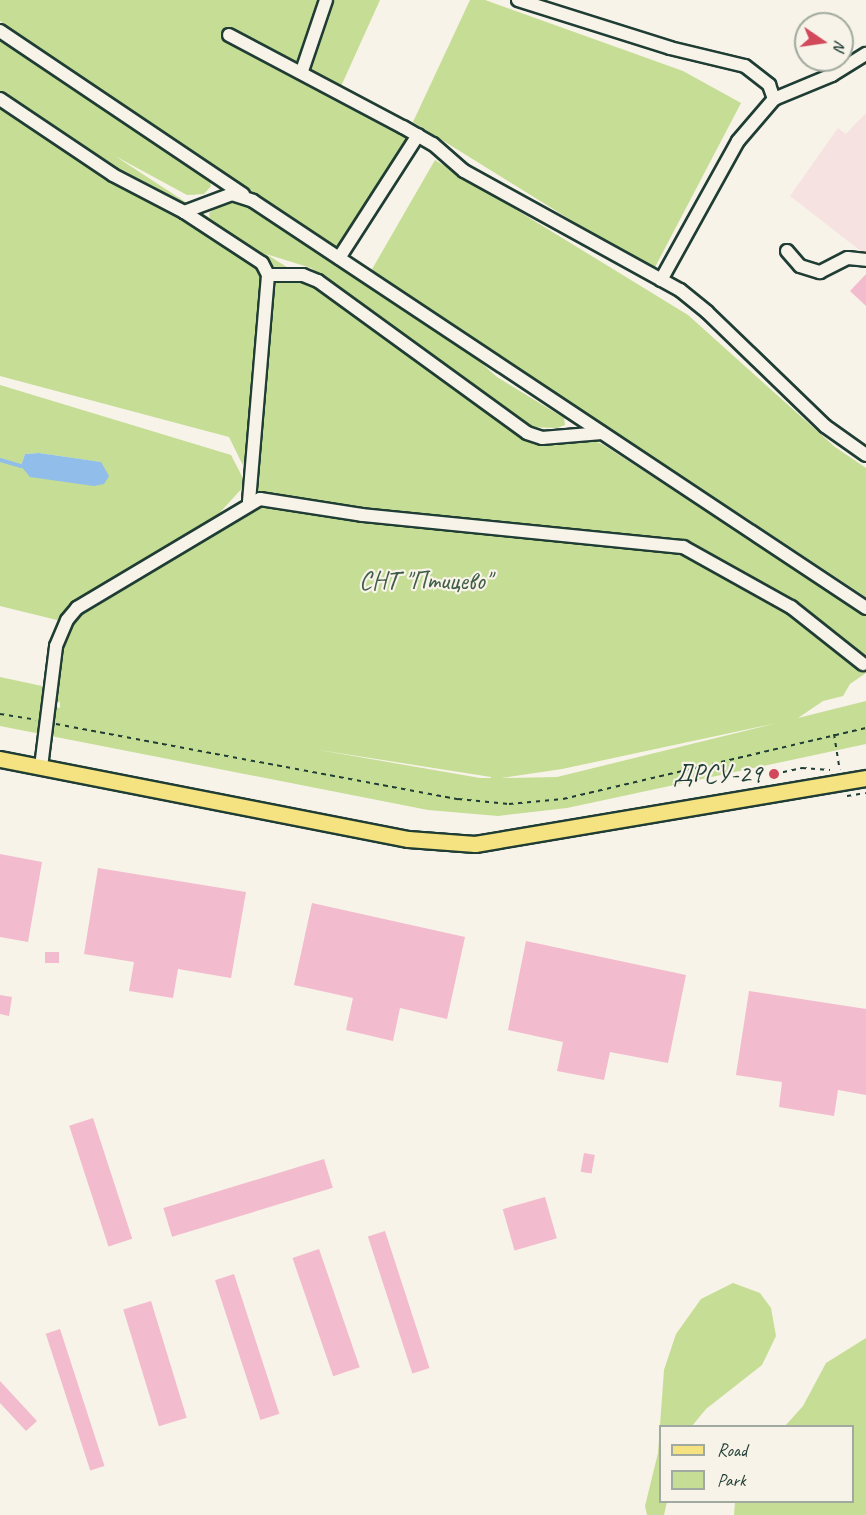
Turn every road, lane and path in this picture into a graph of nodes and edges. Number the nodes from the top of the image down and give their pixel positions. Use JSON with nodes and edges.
{"nodes":[{"id":1,"x":326,"y":0,"type":"edge"},
{"id":2,"x":518,"y":0,"type":"edge"},
{"id":3,"x":0,"y":31,"type":"edge"},
{"id":4,"x":229,"y":35,"type":"dead end"},
{"id":5,"x":866,"y":54,"type":"edge"},
{"id":6,"x":302,"y":71,"type":"junction"},
{"id":7,"x":0,"y":99,"type":"edge"},
{"id":8,"x":774,"y":99,"type":"junction"},
{"id":9,"x":418,"y":135,"type":"junction"},
{"id":10,"x":253,"y":201,"type":"junction"},
{"id":11,"x":184,"y":212,"type":"junction"},
{"id":12,"x":787,"y":251,"type":"dead end"},
{"id":13,"x":339,"y":258,"type":"junction"},
{"id":14,"x":866,"y":260,"type":"edge"},
{"id":15,"x":268,"y":275,"type":"junction"},
{"id":16,"x":661,"y":280,"type":"junction"},
{"id":17,"x":602,"y":433,"type":"junction"},
{"id":18,"x":866,"y":455,"type":"edge"},
{"id":19,"x":249,"y":502,"type":"junction"},
{"id":20,"x":866,"y":608,"type":"edge"},
{"id":21,"x":864,"y":664,"type":"dead end"},
{"id":22,"x":0,"y":714,"type":"edge"},
{"id":23,"x":45,"y":722,"type":"junction"},
{"id":24,"x":866,"y":728,"type":"edge"},
{"id":25,"x":0,"y":759,"type":"edge"},
{"id":26,"x":40,"y":767,"type":"junction"},
{"id":27,"x":840,"y":769,"type":"dead end"},
{"id":28,"x":774,"y":774,"type":"dead end"},
{"id":29,"x":866,"y":778,"type":"edge"}],
"edges":[{"from":1,"to":6,"type":"street"},
{"from":2,"to":8,"type":"street"},
{"from":3,"to":10,"type":"street"},
{"from":4,"to":6,"type":"street"},
{"from":5,"to":8,"type":"street"},
{"from":6,"to":9,"type":"street"},
{"from":7,"to":11,"type":"street"},
{"from":8,"to":16,"type":"street"},
{"from":9,"to":13,"type":"street"},
{"from":9,"to":16,"type":"street"},
{"from":10,"to":11,"type":"street"},
{"from":10,"to":13,"type":"street"},
{"from":11,"to":15,"type":"street"},
{"from":12,"to":14,"type":"street"},
{"from":13,"to":17,"type":"street"},
{"from":15,"to":17,"type":"street"},
{"from":15,"to":19,"type":"street"},
{"from":16,"to":18,"type":"street"},
{"from":17,"to":20,"type":"street"},
{"from":19,"to":21,"type":"street"},
{"from":19,"to":23,"type":"street"},
{"from":22,"to":23,"type":"path"},
{"from":23,"to":24,"type":"path"},
{"from":23,"to":26,"type":"street"},
{"from":25,"to":26,"type":"main road"},
{"from":26,"to":29,"type":"main road"},
{"from":27,"to":28,"type":"path"}]}
